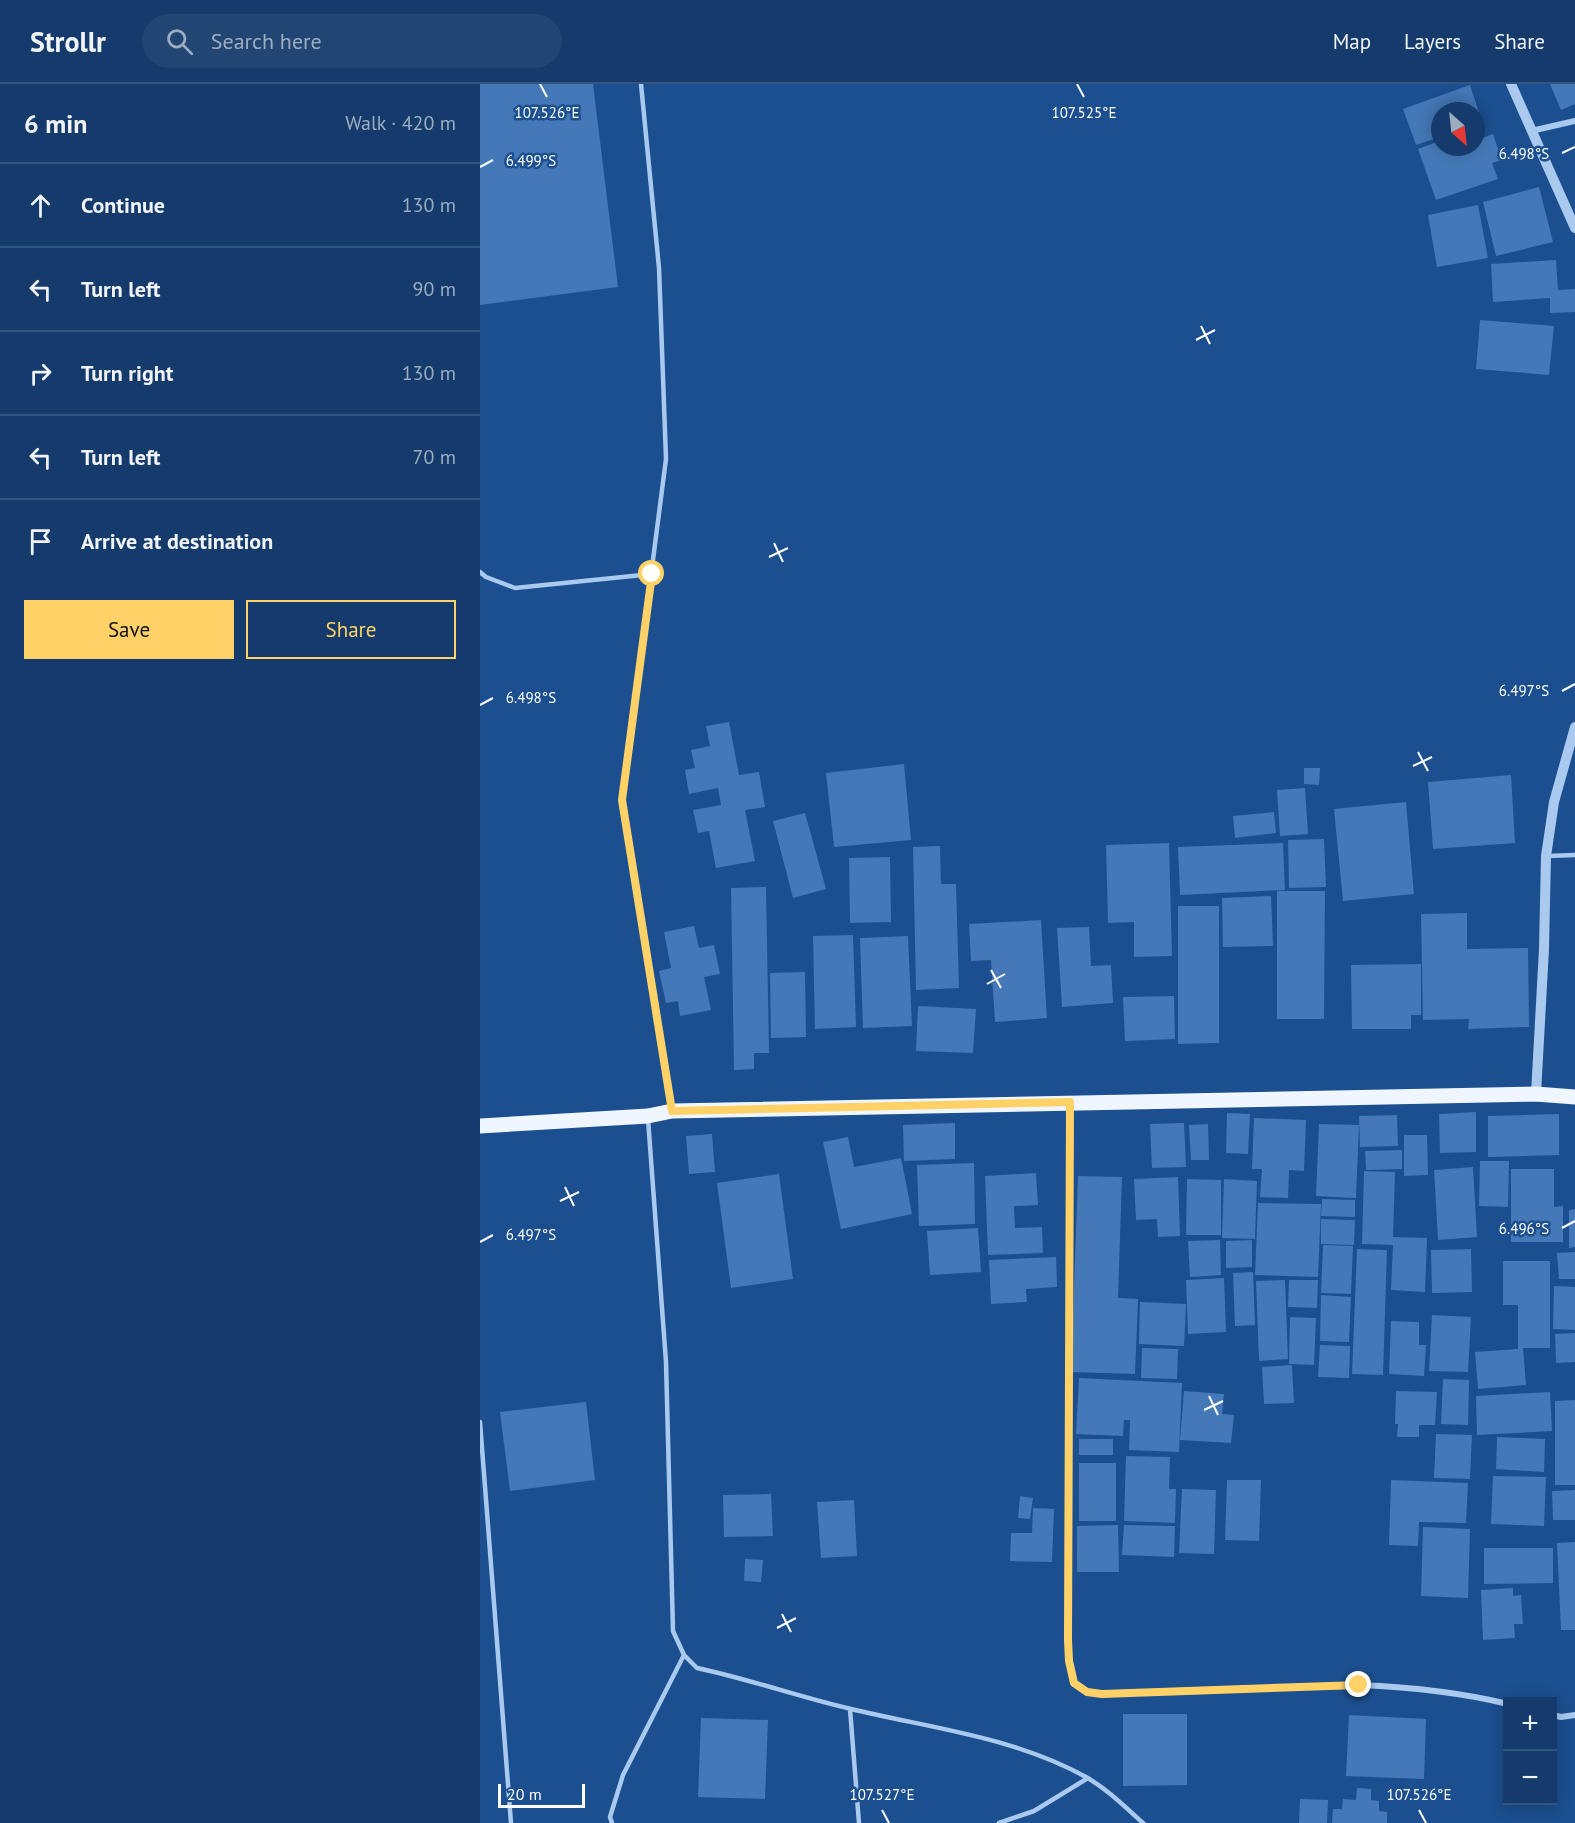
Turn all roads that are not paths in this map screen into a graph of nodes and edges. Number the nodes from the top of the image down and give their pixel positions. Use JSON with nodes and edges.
{"nodes":[{"id":1,"x":641,"y":84,"type":"edge"},
{"id":2,"x":1511,"y":84,"type":"edge"},
{"id":3,"x":1575,"y":121,"type":"edge"},
{"id":4,"x":1530,"y":131,"type":"junction"},
{"id":5,"x":1575,"y":228,"type":"edge"},
{"id":6,"x":480,"y":572,"type":"edge"},
{"id":7,"x":652,"y":574,"type":"junction"},
{"id":8,"x":1575,"y":727,"type":"edge"},
{"id":9,"x":1575,"y":855,"type":"edge"},
{"id":10,"x":1546,"y":856,"type":"junction"},
{"id":11,"x":1536,"y":1094,"type":"junction"},
{"id":12,"x":1575,"y":1097,"type":"edge"},
{"id":13,"x":1070,"y":1102,"type":"junction"},
{"id":14,"x":672,"y":1111,"type":"junction"},
{"id":15,"x":648,"y":1116,"type":"junction"},
{"id":16,"x":480,"y":1126,"type":"edge"},
{"id":17,"x":480,"y":1422,"type":"edge"},
{"id":18,"x":684,"y":1655,"type":"junction"},
{"id":19,"x":1503,"y":1703,"type":"edge"},
{"id":20,"x":850,"y":1709,"type":"junction"},
{"id":21,"x":1575,"y":1715,"type":"edge"},
{"id":22,"x":1557,"y":1716,"type":"edge"},
{"id":23,"x":1088,"y":1778,"type":"junction"},
{"id":24,"x":511,"y":1823,"type":"edge"},
{"id":25,"x":612,"y":1823,"type":"edge"},
{"id":26,"x":859,"y":1823,"type":"edge"},
{"id":27,"x":999,"y":1823,"type":"edge"},
{"id":28,"x":1143,"y":1823,"type":"edge"}],
"edges":[{"from":1,"to":7,"type":"lane"},
{"from":2,"to":4,"type":"street"},
{"from":3,"to":4,"type":"street"},
{"from":4,"to":5,"type":"street"},
{"from":6,"to":7,"type":"lane"},
{"from":7,"to":14,"type":"lane"},
{"from":8,"to":10,"type":"street"},
{"from":9,"to":10,"type":"lane"},
{"from":10,"to":11,"type":"street"},
{"from":11,"to":12,"type":"main road"},
{"from":11,"to":13,"type":"main road"},
{"from":13,"to":14,"type":"main road"},
{"from":13,"to":19,"type":"street"},
{"from":14,"to":15,"type":"main road"},
{"from":15,"to":16,"type":"main road"},
{"from":15,"to":18,"type":"lane"},
{"from":17,"to":24,"type":"lane"},
{"from":18,"to":20,"type":"lane"},
{"from":18,"to":25,"type":"lane"},
{"from":20,"to":23,"type":"lane"},
{"from":20,"to":26,"type":"lane"},
{"from":21,"to":22,"type":"street"},
{"from":23,"to":27,"type":"lane"},
{"from":23,"to":28,"type":"lane"}]}
